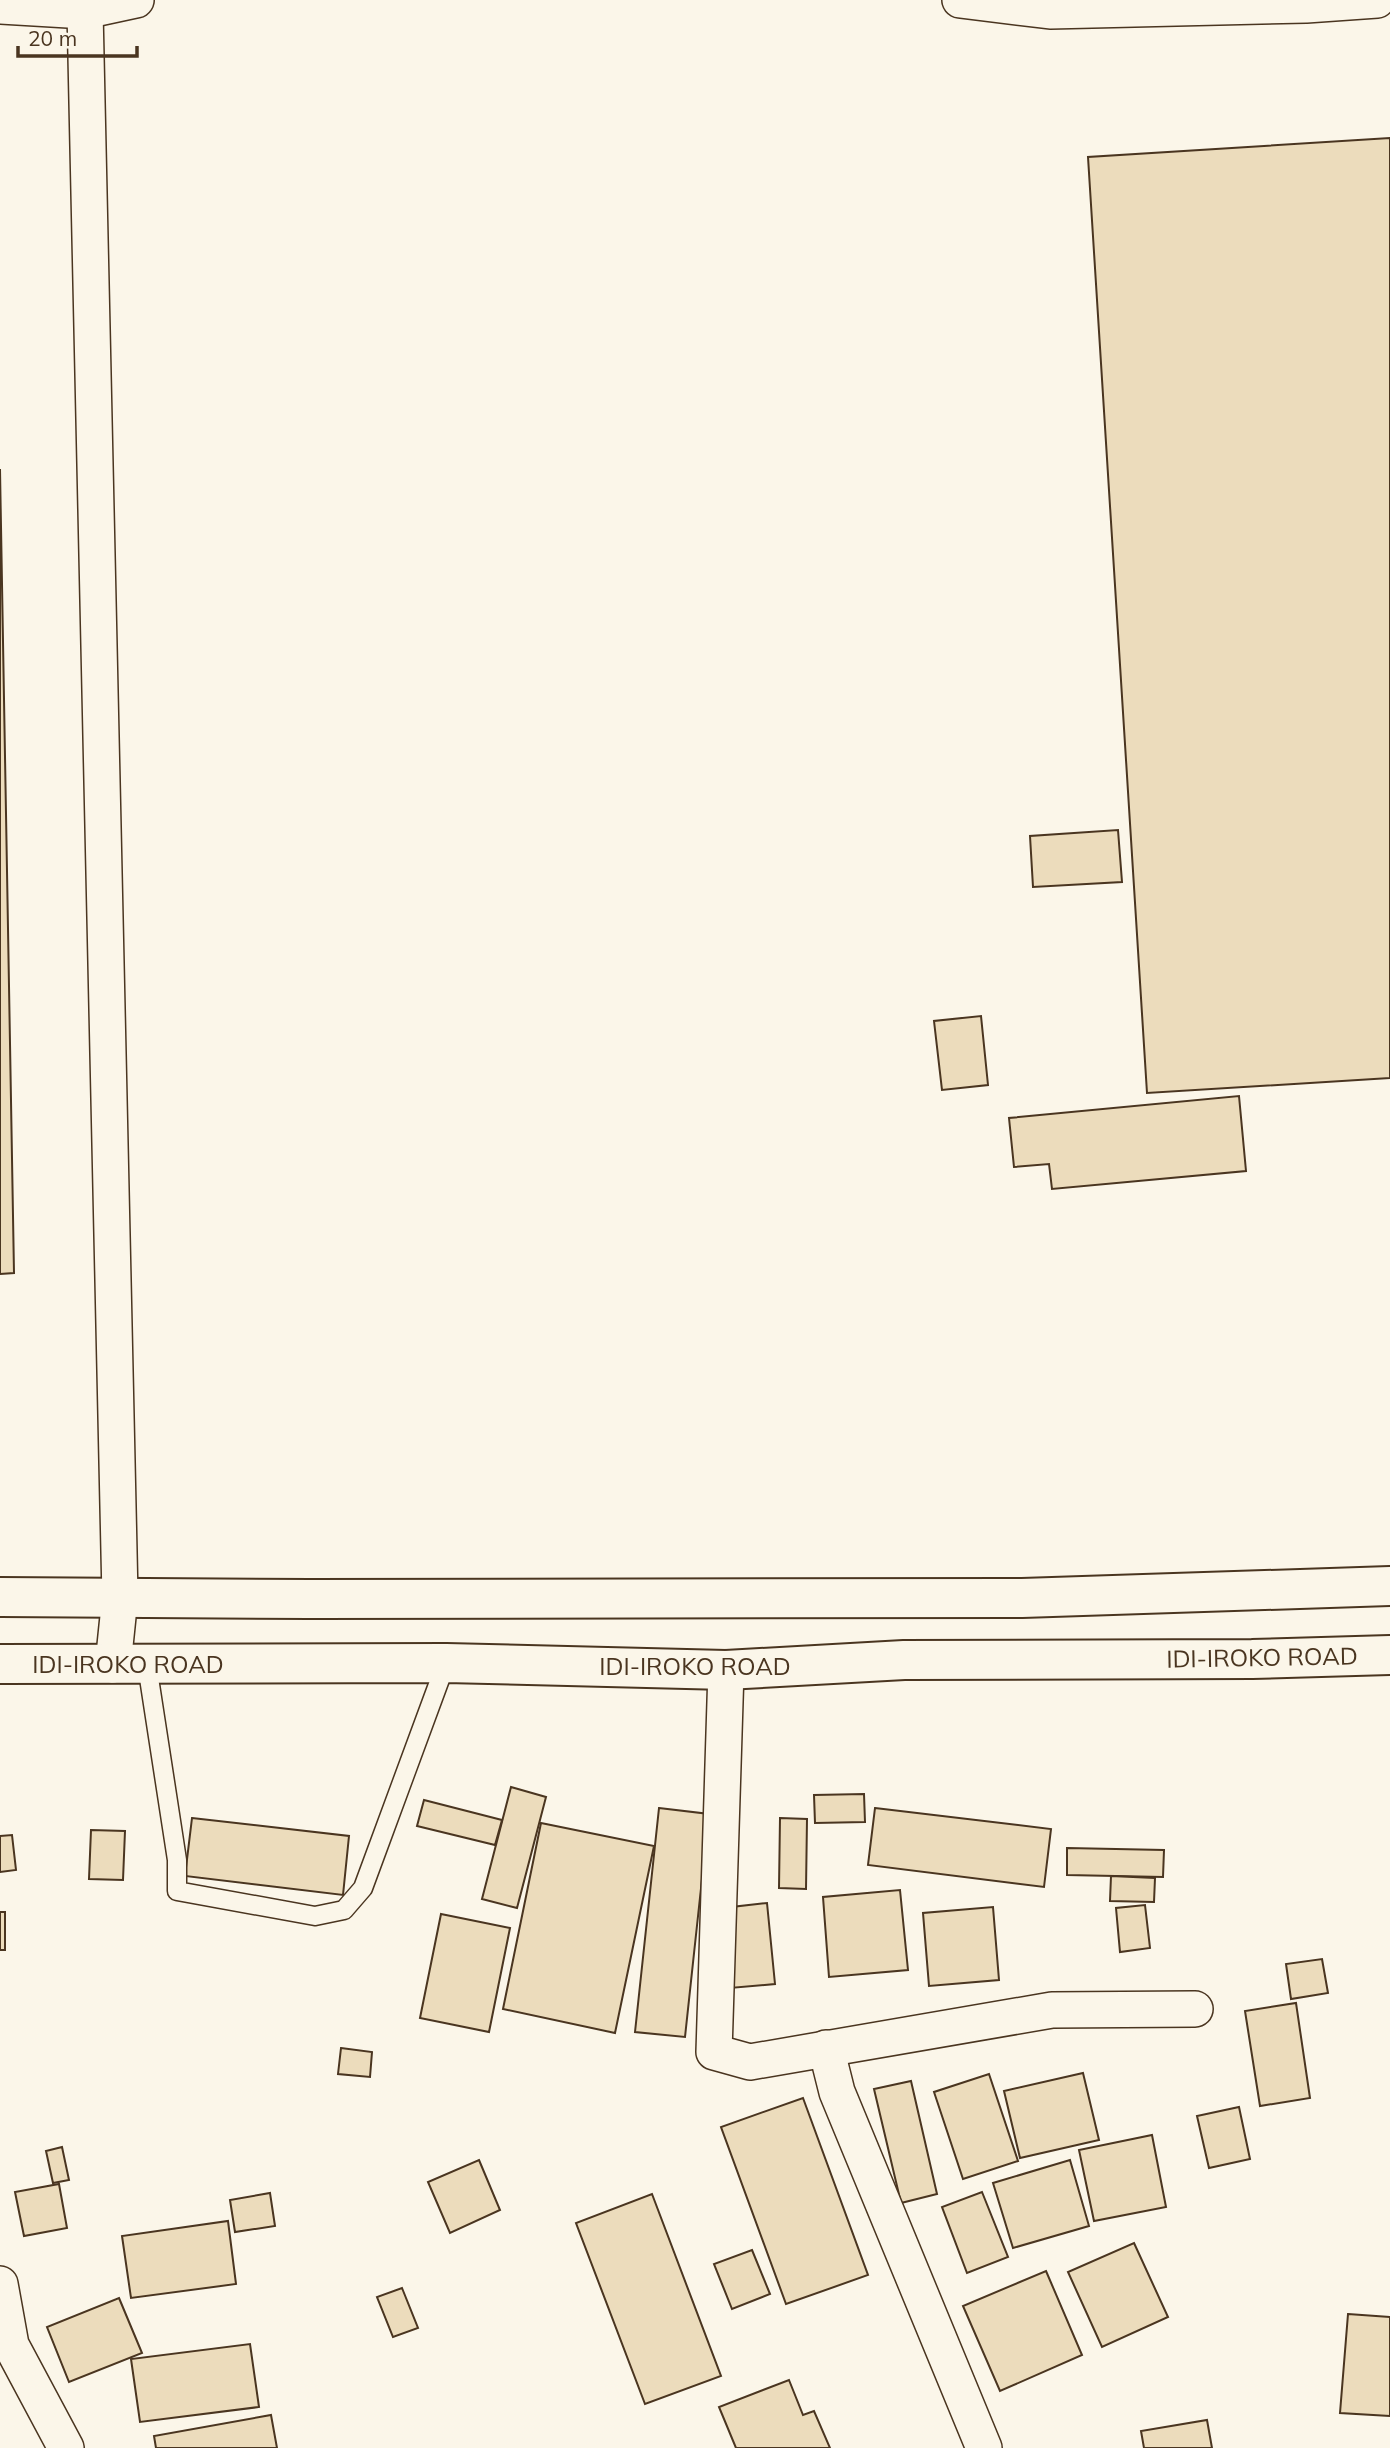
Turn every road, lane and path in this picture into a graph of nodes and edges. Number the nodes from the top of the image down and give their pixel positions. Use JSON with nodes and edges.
{"nodes":[{"id":1,"x":136,"y":0,"type":"edge"},
{"id":2,"x":1377,"y":0,"type":"edge"},
{"id":3,"x":974,"y":1,"type":"edge"},
{"id":4,"x":0,"y":6,"type":"edge"},
{"id":5,"x":85,"y":11,"type":"junction"},
{"id":6,"x":1390,"y":1586,"type":"edge"},
{"id":7,"x":0,"y":1597,"type":"edge"},
{"id":8,"x":120,"y":1597,"type":"junction"},
{"id":9,"x":1390,"y":1655,"type":"edge"},
{"id":10,"x":446,"y":1663,"type":"junction"},
{"id":11,"x":0,"y":1664,"type":"edge"},
{"id":12,"x":130,"y":1665,"type":"junction"},
{"id":13,"x":726,"y":1670,"type":"junction"},
{"id":14,"x":1195,"y":2009,"type":"dead end"},
{"id":15,"x":826,"y":2048,"type":"junction"},
{"id":16,"x":0,"y":2284,"type":"edge"},
{"id":17,"x":66,"y":2448,"type":"edge"},
{"id":18,"x":984,"y":2448,"type":"edge"}],
"edges":[{"from":1,"to":5,"type":"street"},
{"from":2,"to":3,"type":"street"},
{"from":4,"to":5,"type":"street"},
{"from":5,"to":8,"type":"street"},
{"from":6,"to":8,"type":"highway"},
{"from":7,"to":8,"type":"highway"},
{"from":8,"to":12,"type":"street"},
{"from":9,"to":13,"type":"highway","name":"IDI-IROKO ROAD"},
{"from":10,"to":12,"type":"highway","name":"IDI-IROKO ROAD"},
{"from":10,"to":12,"type":"lane"},
{"from":10,"to":13,"type":"highway","name":"IDI-IROKO ROAD"},
{"from":11,"to":12,"type":"highway","name":"IDI-IROKO ROAD"},
{"from":13,"to":15,"type":"street"},
{"from":14,"to":15,"type":"street"},
{"from":15,"to":18,"type":"street"},
{"from":16,"to":17,"type":"street"}]}
